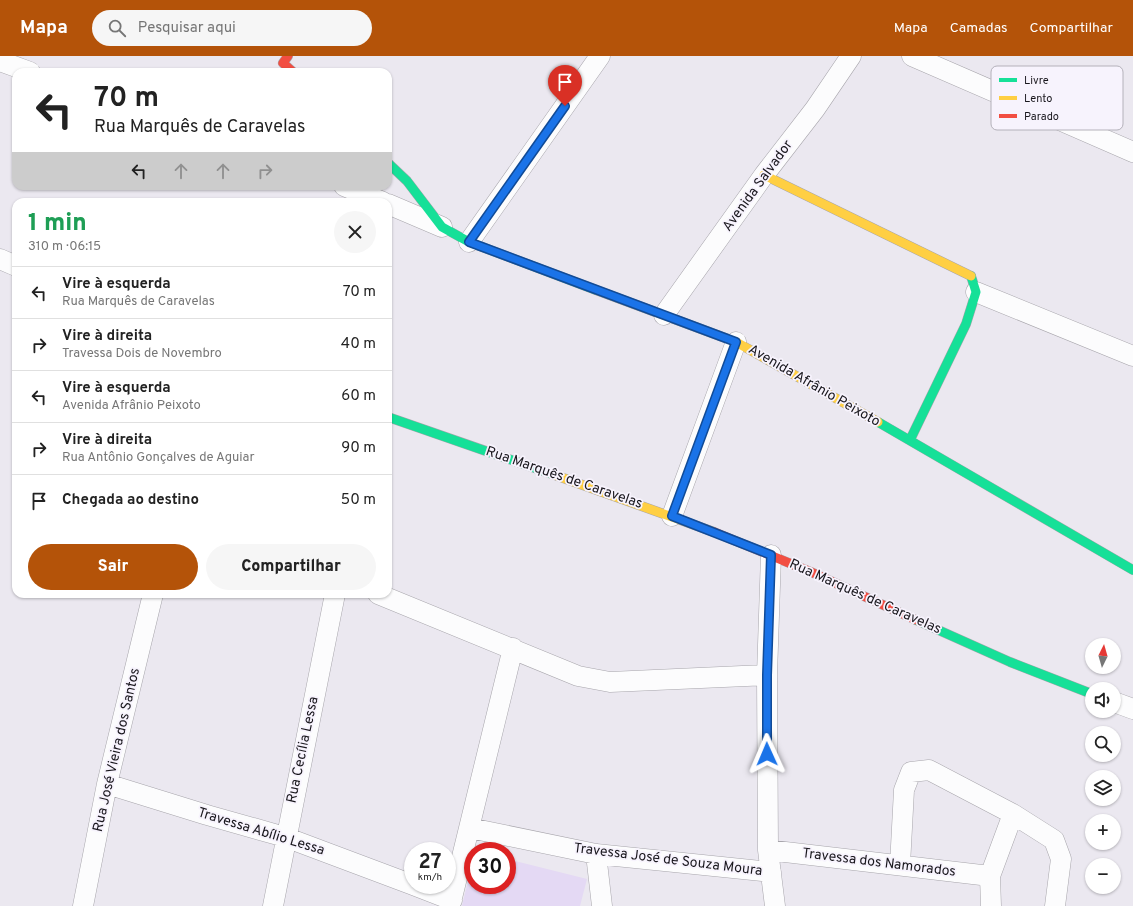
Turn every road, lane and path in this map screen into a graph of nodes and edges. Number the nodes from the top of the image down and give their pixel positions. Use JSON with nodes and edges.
{"nodes":[{"id":1,"x":851,"y":56,"type":"edge"},
{"id":2,"x":912,"y":56,"type":"edge"},
{"id":3,"x":590,"y":60,"type":"edge"},
{"id":4,"x":0,"y":62,"type":"edge"},
{"id":5,"x":18,"y":68,"type":"edge"},
{"id":6,"x":991,"y":90,"type":"edge"},
{"id":7,"x":1082,"y":130,"type":"edge"},
{"id":8,"x":1133,"y":152,"type":"edge"},
{"id":9,"x":392,"y":167,"type":"edge"},
{"id":10,"x":764,"y":175,"type":"junction"},
{"id":11,"x":352,"y":190,"type":"edge"},
{"id":12,"x":369,"y":198,"type":"edge"},
{"id":13,"x":392,"y":206,"type":"edge"},
{"id":14,"x":442,"y":227,"type":"junction"},
{"id":15,"x":469,"y":242,"type":"junction"},
{"id":16,"x":0,"y":259,"type":"edge"},
{"id":17,"x":12,"y":264,"type":"edge"},
{"id":18,"x":976,"y":292,"type":"junction"},
{"id":19,"x":664,"y":316,"type":"junction"},
{"id":20,"x":736,"y":342,"type":"junction"},
{"id":21,"x":1133,"y":356,"type":"edge"},
{"id":22,"x":392,"y":418,"type":"edge"},
{"id":23,"x":910,"y":440,"type":"junction"},
{"id":24,"x":672,"y":516,"type":"junction"},
{"id":25,"x":771,"y":555,"type":"junction"},
{"id":26,"x":1133,"y":570,"type":"edge"},
{"id":27,"x":152,"y":598,"type":"edge"},
{"id":28,"x":334,"y":598,"type":"edge"},
{"id":29,"x":388,"y":598,"type":"edge"},
{"id":30,"x":513,"y":648,"type":"junction"},
{"id":31,"x":767,"y":675,"type":"junction"},
{"id":32,"x":1085,"y":692,"type":"edge"},
{"id":33,"x":1121,"y":705,"type":"edge"},
{"id":34,"x":1133,"y":709,"type":"edge"},
{"id":35,"x":107,"y":784,"type":"junction"},
{"id":36,"x":1013,"y":814,"type":"junction"},
{"id":37,"x":470,"y":828,"type":"junction"},
{"id":38,"x":285,"y":836,"type":"junction"},
{"id":39,"x":768,"y":850,"type":"junction"},
{"id":40,"x":596,"y":854,"type":"junction"},
{"id":41,"x":900,"y":865,"type":"junction"},
{"id":42,"x":771,"y":872,"type":"junction"},
{"id":43,"x":990,"y":876,"type":"junction"},
{"id":44,"x":404,"y":882,"type":"edge"},
{"id":45,"x":432,"y":894,"type":"edge"},
{"id":46,"x":451,"y":903,"type":"edge"},
{"id":47,"x":83,"y":906,"type":"edge"},
{"id":48,"x":273,"y":906,"type":"edge"},
{"id":49,"x":602,"y":906,"type":"edge"},
{"id":50,"x":775,"y":906,"type":"edge"},
{"id":51,"x":991,"y":906,"type":"edge"},
{"id":52,"x":1055,"y":906,"type":"edge"}],
"edges":[{"from":1,"to":10,"type":"street","name":"Avenida Salvador"},
{"from":2,"to":6,"type":"street"},
{"from":3,"to":15,"type":"street"},
{"from":4,"to":5,"type":"street"},
{"from":7,"to":8,"type":"street"},
{"from":9,"to":14,"type":"street"},
{"from":10,"to":18,"type":"street"},
{"from":10,"to":19,"type":"street","name":"Avenida Salvador"},
{"from":11,"to":12,"type":"street"},
{"from":13,"to":14,"type":"street","name":"Avenida Afrânio Peixoto"},
{"from":14,"to":15,"type":"street","name":"Avenida Afrânio Peixoto"},
{"from":15,"to":19,"type":"street","name":"Avenida Afrânio Peixoto"},
{"from":16,"to":17,"type":"street"},
{"from":18,"to":21,"type":"street"},
{"from":18,"to":23,"type":"street"},
{"from":19,"to":20,"type":"street","name":"Avenida Afrânio Peixoto"},
{"from":20,"to":23,"type":"street","name":"Avenida Afrânio Peixoto"},
{"from":20,"to":24,"type":"street"},
{"from":22,"to":24,"type":"street","name":"Rua Marquês de Caravelas"},
{"from":23,"to":26,"type":"street","name":"Avenida Afrânio Peixoto"},
{"from":24,"to":25,"type":"street","name":"Rua Marquês de Caravelas"},
{"from":25,"to":31,"type":"street"},
{"from":25,"to":32,"type":"street","name":"Rua Marquês de Caravelas"},
{"from":27,"to":35,"type":"street","name":"Rua José Vieira dos Santos"},
{"from":28,"to":38,"type":"street","name":"Rua Cecília Lessa"},
{"from":29,"to":30,"type":"street"},
{"from":30,"to":31,"type":"street"},
{"from":30,"to":37,"type":"street"},
{"from":31,"to":39,"type":"street"},
{"from":33,"to":34,"type":"street"},
{"from":35,"to":38,"type":"street","name":"Travessa Abílio Lessa"},
{"from":35,"to":47,"type":"street","name":"Rua José Vieira dos Santos"},
{"from":36,"to":41,"type":"street"},
{"from":36,"to":43,"type":"street"},
{"from":36,"to":52,"type":"street"},
{"from":37,"to":40,"type":"street","name":"Travessa José de Souza Moura"},
{"from":37,"to":46,"type":"street"},
{"from":38,"to":44,"type":"street","name":"Travessa Abílio Lessa"},
{"from":38,"to":48,"type":"street","name":"Rua Cecília Lessa"},
{"from":39,"to":41,"type":"street","name":"Travessa dos Namorados"},
{"from":39,"to":42,"type":"street"},
{"from":40,"to":42,"type":"street","name":"Travessa José de Souza Moura"},
{"from":40,"to":49,"type":"street"},
{"from":41,"to":43,"type":"street","name":"Travessa dos Namorados"},
{"from":42,"to":50,"type":"street"},
{"from":43,"to":51,"type":"street"},
{"from":45,"to":46,"type":"street","name":"Travessa Abílio Lessa"}]}
